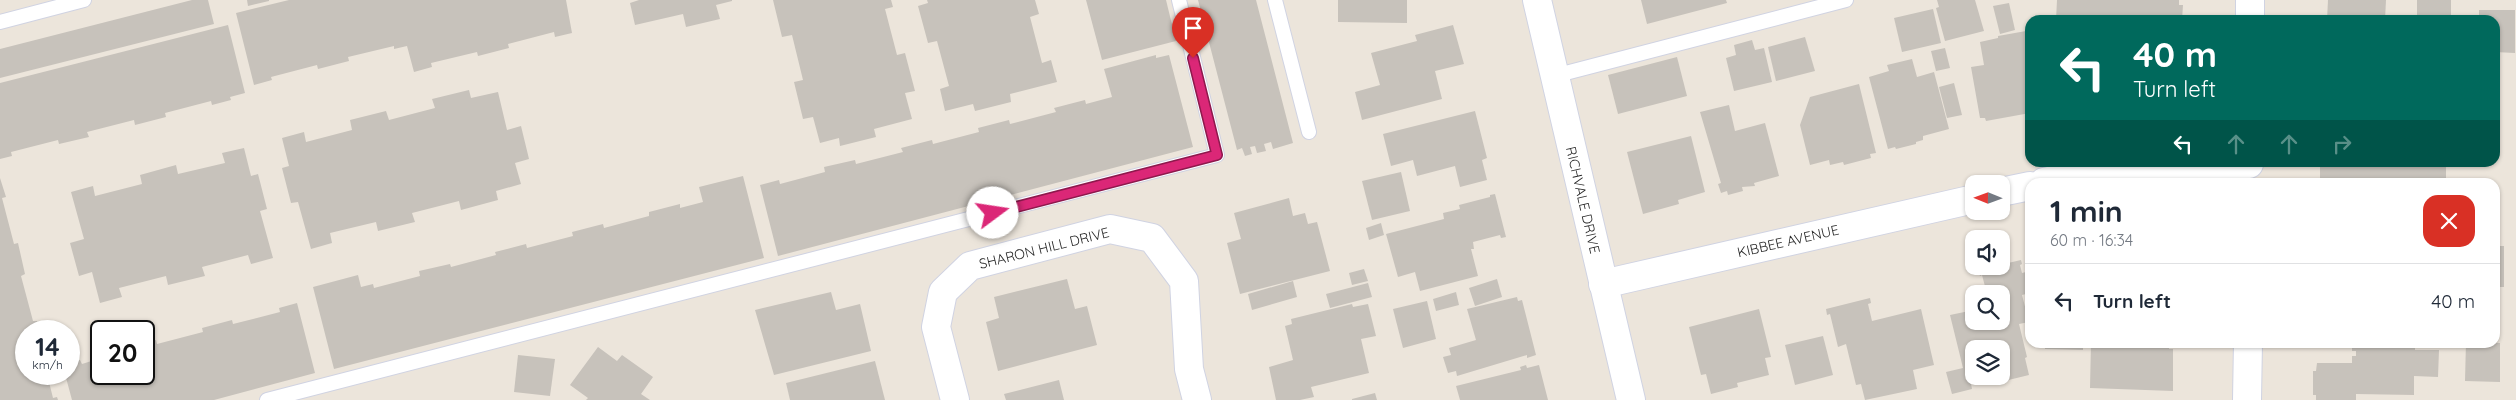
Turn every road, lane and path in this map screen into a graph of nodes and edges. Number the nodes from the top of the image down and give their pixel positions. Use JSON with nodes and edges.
{"nodes":[{"id":1,"x":84,"y":0,"type":"edge"},
{"id":2,"x":1179,"y":0,"type":"edge"},
{"id":3,"x":1276,"y":0,"type":"edge"},
{"id":4,"x":1537,"y":0,"type":"edge"},
{"id":5,"x":1846,"y":0,"type":"edge"},
{"id":6,"x":2250,"y":0,"type":"edge"},
{"id":7,"x":2250,"y":15,"type":"edge"},
{"id":8,"x":0,"y":22,"type":"edge"},
{"id":9,"x":1554,"y":76,"type":"junction"},
{"id":10,"x":1309,"y":132,"type":"dead end"},
{"id":11,"x":2249,"y":170,"type":"edge"},
{"id":12,"x":2063,"y":178,"type":"edge"},
{"id":13,"x":2025,"y":187,"type":"edge"},
{"id":14,"x":2010,"y":190,"type":"edge"},
{"id":15,"x":1965,"y":201,"type":"edge"},
{"id":16,"x":1603,"y":284,"type":"junction"},
{"id":17,"x":2248,"y":348,"type":"edge"},
{"id":18,"x":267,"y":400,"type":"edge"},
{"id":19,"x":955,"y":400,"type":"edge"},
{"id":20,"x":1197,"y":400,"type":"edge"},
{"id":21,"x":1631,"y":400,"type":"edge"},
{"id":22,"x":2247,"y":400,"type":"edge"}],
"edges":[{"from":1,"to":8,"type":"lane"},
{"from":2,"to":18,"type":"lane"},
{"from":3,"to":10,"type":"lane"},
{"from":4,"to":9,"type":"street","name":"RICHVALE DRIVE"},
{"from":5,"to":9,"type":"lane"},
{"from":6,"to":7,"type":"street"},
{"from":9,"to":16,"type":"street","name":"RICHVALE DRIVE"},
{"from":11,"to":12,"type":"street"},
{"from":13,"to":14,"type":"street"},
{"from":15,"to":16,"type":"street","name":"KIBBEE AVENUE"},
{"from":16,"to":21,"type":"street","name":"RICHVALE DRIVE"},
{"from":17,"to":22,"type":"street"},
{"from":19,"to":20,"type":"street","name":"SHARON HILL DRIVE"}]}
